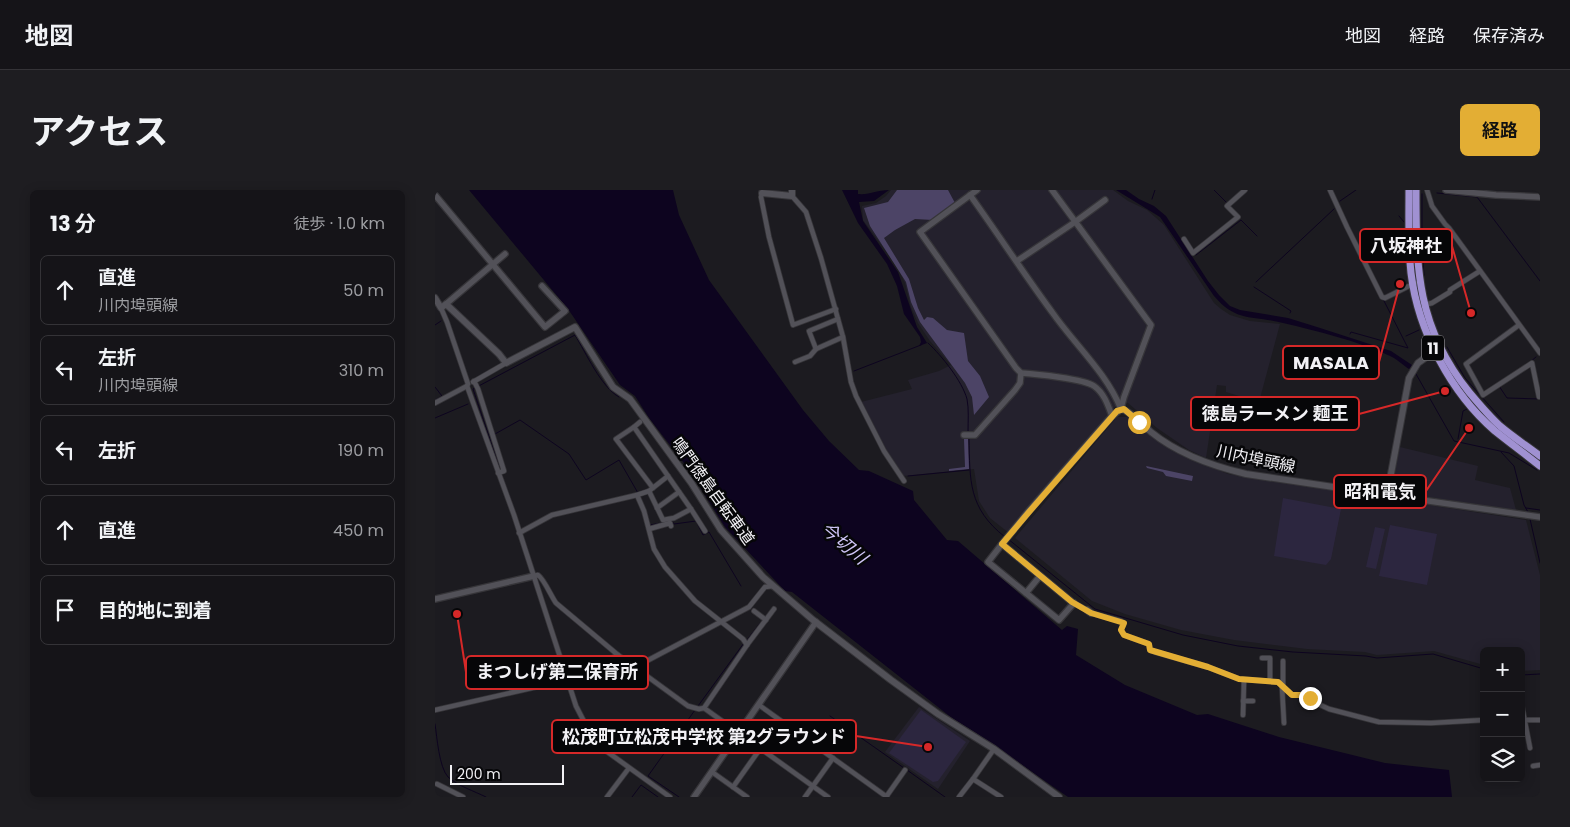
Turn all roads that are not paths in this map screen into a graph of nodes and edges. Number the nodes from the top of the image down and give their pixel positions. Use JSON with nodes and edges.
{"nodes":[{"id":1,"x":977,"y":190,"type":"edge"},
{"id":2,"x":1052,"y":190,"type":"edge"},
{"id":3,"x":1245,"y":190,"type":"edge"},
{"id":4,"x":1330,"y":190,"type":"edge"},
{"id":5,"x":1409,"y":190,"type":"edge"},
{"id":6,"x":1416,"y":190,"type":"edge"},
{"id":7,"x":1427,"y":190,"type":"edge"},
{"id":8,"x":1446,"y":190,"type":"edge"},
{"id":9,"x":762,"y":193,"type":"joint"},
{"id":10,"x":792,"y":193,"type":"edge"},
{"id":11,"x":435,"y":195,"type":"edge"},
{"id":12,"x":970,"y":195,"type":"junction"},
{"id":13,"x":1540,"y":197,"type":"edge"},
{"id":14,"x":1105,"y":200,"type":"dead end"},
{"id":15,"x":438,"y":203,"type":"edge"},
{"id":16,"x":1075,"y":222,"type":"junction"},
{"id":17,"x":1185,"y":239,"type":"dead end"},
{"id":18,"x":505,"y":254,"type":"dead end"},
{"id":19,"x":1017,"y":261,"type":"junction"},
{"id":20,"x":493,"y":264,"type":"junction"},
{"id":21,"x":1480,"y":271,"type":"junction"},
{"id":22,"x":1416,"y":282,"type":"junction"},
{"id":23,"x":543,"y":286,"type":"dead end"},
{"id":24,"x":435,"y":298,"type":"edge"},
{"id":25,"x":1424,"y":305,"type":"junction"},
{"id":26,"x":443,"y":306,"type":"junction"},
{"id":27,"x":836,"y":309,"type":"junction"},
{"id":28,"x":838,"y":319,"type":"junction"},
{"id":29,"x":1519,"y":325,"type":"junction"},
{"id":30,"x":843,"y":337,"type":"junction"},
{"id":31,"x":817,"y":349,"type":"junction"},
{"id":32,"x":1437,"y":349,"type":"junction"},
{"id":33,"x":1540,"y":353,"type":"edge"},
{"id":34,"x":795,"y":362,"type":"dead end"},
{"id":35,"x":506,"y":363,"type":"junction"},
{"id":36,"x":1021,"y":373,"type":"junction"},
{"id":37,"x":474,"y":381,"type":"junction"},
{"id":38,"x":468,"y":385,"type":"junction"},
{"id":39,"x":1539,"y":397,"type":"edge"},
{"id":40,"x":435,"y":403,"type":"edge"},
{"id":41,"x":1121,"y":409,"type":"junction"},
{"id":42,"x":1112,"y":416,"type":"junction"},
{"id":43,"x":640,"y":422,"type":"dead end"},
{"id":44,"x":634,"y":427,"type":"junction"},
{"id":45,"x":964,"y":435,"type":"dead end"},
{"id":46,"x":1540,"y":456,"type":"edge"},
{"id":47,"x":1540,"y":466,"type":"edge"},
{"id":48,"x":498,"y":473,"type":"junction"},
{"id":49,"x":668,"y":476,"type":"junction"},
{"id":50,"x":904,"y":481,"type":"dead end"},
{"id":51,"x":651,"y":490,"type":"junction"},
{"id":52,"x":679,"y":492,"type":"junction"},
{"id":53,"x":637,"y":495,"type":"junction"},
{"id":54,"x":1387,"y":495,"type":"junction"},
{"id":55,"x":657,"y":508,"type":"junction"},
{"id":56,"x":691,"y":509,"type":"junction"},
{"id":57,"x":1540,"y":517,"type":"edge"},
{"id":58,"x":671,"y":526,"type":"dead end"},
{"id":59,"x":649,"y":529,"type":"junction"},
{"id":60,"x":705,"y":531,"type":"dead end"},
{"id":61,"x":519,"y":533,"type":"junction"},
{"id":62,"x":1002,"y":544,"type":"junction"},
{"id":63,"x":534,"y":576,"type":"junction"},
{"id":64,"x":1040,"y":576,"type":"junction"},
{"id":65,"x":773,"y":586,"type":"junction"},
{"id":66,"x":1026,"y":593,"type":"junction"},
{"id":67,"x":435,"y":599,"type":"edge"},
{"id":68,"x":1073,"y":602,"type":"junction"},
{"id":69,"x":775,"y":609,"type":"dead end"},
{"id":70,"x":754,"y":612,"type":"dead end"},
{"id":71,"x":766,"y":620,"type":"junction"},
{"id":72,"x":721,"y":622,"type":"junction"},
{"id":73,"x":816,"y":622,"type":"junction"},
{"id":74,"x":749,"y":631,"type":"dead end"},
{"id":75,"x":755,"y":635,"type":"junction"},
{"id":76,"x":747,"y":644,"type":"junction"},
{"id":77,"x":618,"y":655,"type":"junction"},
{"id":78,"x":1263,"y":658,"type":"dead end"},
{"id":79,"x":1283,"y":661,"type":"dead end"},
{"id":80,"x":637,"y":668,"type":"junction"},
{"id":81,"x":567,"y":680,"type":"junction"},
{"id":82,"x":1244,"y":680,"type":"junction"},
{"id":83,"x":1270,"y":681,"type":"junction"},
{"id":84,"x":1283,"y":686,"type":"junction"},
{"id":85,"x":1243,"y":701,"type":"junction"},
{"id":86,"x":1253,"y":702,"type":"dead end"},
{"id":87,"x":759,"y":705,"type":"junction"},
{"id":88,"x":704,"y":708,"type":"junction"},
{"id":89,"x":435,"y":710,"type":"edge"},
{"id":90,"x":1243,"y":715,"type":"dead end"},
{"id":91,"x":1480,"y":720,"type":"edge"},
{"id":92,"x":1525,"y":720,"type":"edge"},
{"id":93,"x":1540,"y":720,"type":"edge"},
{"id":94,"x":1284,"y":723,"type":"dead end"},
{"id":95,"x":1525,"y":728,"type":"edge"},
{"id":96,"x":739,"y":734,"type":"junction"},
{"id":97,"x":1530,"y":748,"type":"dead end"},
{"id":98,"x":760,"y":749,"type":"junction"},
{"id":99,"x":994,"y":749,"type":"junction"},
{"id":100,"x":833,"y":758,"type":"junction"},
{"id":101,"x":1540,"y":765,"type":"edge"},
{"id":102,"x":1533,"y":766,"type":"dead end"},
{"id":103,"x":629,"y":768,"type":"junction"},
{"id":104,"x":905,"y":770,"type":"dead end"},
{"id":105,"x":712,"y":772,"type":"junction"},
{"id":106,"x":973,"y":779,"type":"junction"},
{"id":107,"x":437,"y":784,"type":"dead end"},
{"id":108,"x":813,"y":786,"type":"junction"},
{"id":109,"x":733,"y":787,"type":"junction"},
{"id":110,"x":463,"y":797,"type":"edge"},
{"id":111,"x":607,"y":797,"type":"edge"},
{"id":112,"x":670,"y":797,"type":"edge"},
{"id":113,"x":694,"y":797,"type":"edge"},
{"id":114,"x":747,"y":797,"type":"edge"},
{"id":115,"x":805,"y":797,"type":"edge"},
{"id":116,"x":828,"y":797,"type":"edge"},
{"id":117,"x":887,"y":797,"type":"edge"},
{"id":118,"x":959,"y":797,"type":"edge"},
{"id":119,"x":1001,"y":797,"type":"edge"},
{"id":120,"x":1059,"y":797,"type":"edge"}],
"edges":[{"from":1,"to":12,"type":"street"},
{"from":2,"to":16,"type":"street"},
{"from":3,"to":17,"type":"street"},
{"from":4,"to":22,"type":"street"},
{"from":5,"to":22,"type":"highway","number":"11"},
{"from":6,"to":22,"type":"highway","number":"11"},
{"from":7,"to":21,"type":"street"},
{"from":8,"to":13,"type":"street"},
{"from":9,"to":10,"type":"main road"},
{"from":9,"to":27,"type":"street"},
{"from":10,"to":27,"type":"street"},
{"from":11,"to":15,"type":"street"},
{"from":12,"to":19,"type":"street"},
{"from":12,"to":36,"type":"street"},
{"from":14,"to":16,"type":"street"},
{"from":15,"to":20,"type":"street"},
{"from":16,"to":19,"type":"street"},
{"from":16,"to":41,"type":"street"},
{"from":18,"to":20,"type":"street"},
{"from":19,"to":41,"type":"street"},
{"from":20,"to":23,"type":"street"},
{"from":20,"to":26,"type":"street"},
{"from":21,"to":25,"type":"street"},
{"from":21,"to":29,"type":"street"},
{"from":22,"to":25,"type":"highway","number":"11"},
{"from":22,"to":32,"type":"highway","number":"11"},
{"from":24,"to":26,"type":"main road"},
{"from":25,"to":32,"type":"highway","number":"11"},
{"from":26,"to":35,"type":"main road"},
{"from":26,"to":38,"type":"street"},
{"from":27,"to":28,"type":"street"},
{"from":28,"to":30,"type":"street"},
{"from":28,"to":31,"type":"street"},
{"from":29,"to":33,"type":"street"},
{"from":29,"to":39,"type":"street"},
{"from":30,"to":31,"type":"street"},
{"from":30,"to":50,"type":"street"},
{"from":31,"to":34,"type":"street"},
{"from":32,"to":46,"type":"highway","number":"11"},
{"from":32,"to":47,"type":"highway","number":"11"},
{"from":32,"to":54,"type":"main road"},
{"from":35,"to":37,"type":"street"},
{"from":35,"to":65,"type":"main road","name":"鳴門徳島自転車道"},
{"from":36,"to":42,"type":"street"},
{"from":36,"to":45,"type":"street"},
{"from":37,"to":38,"type":"street"},
{"from":37,"to":48,"type":"street"},
{"from":38,"to":40,"type":"street"},
{"from":38,"to":48,"type":"street"},
{"from":41,"to":42,"type":"main road"},
{"from":41,"to":54,"type":"main road","name":"川内埠頭線"},
{"from":42,"to":62,"type":"main road"},
{"from":43,"to":44,"type":"street"},
{"from":44,"to":49,"type":"street"},
{"from":44,"to":51,"type":"street"},
{"from":48,"to":61,"type":"street"},
{"from":49,"to":51,"type":"street"},
{"from":49,"to":52,"type":"street"},
{"from":51,"to":53,"type":"street"},
{"from":51,"to":55,"type":"street"},
{"from":52,"to":55,"type":"street"},
{"from":52,"to":56,"type":"street"},
{"from":53,"to":59,"type":"street"},
{"from":53,"to":61,"type":"street"},
{"from":54,"to":57,"type":"street"},
{"from":55,"to":56,"type":"street"},
{"from":56,"to":60,"type":"street"},
{"from":58,"to":59,"type":"street"},
{"from":59,"to":72,"type":"street"},
{"from":61,"to":63,"type":"street"},
{"from":62,"to":64,"type":"street"},
{"from":62,"to":66,"type":"street"},
{"from":63,"to":67,"type":"street"},
{"from":63,"to":77,"type":"street"},
{"from":63,"to":81,"type":"street"},
{"from":64,"to":66,"type":"street"},
{"from":64,"to":68,"type":"street"},
{"from":65,"to":72,"type":"street"},
{"from":65,"to":73,"type":"main road","name":"鳴門徳島自転車道"},
{"from":66,"to":68,"type":"street"},
{"from":68,"to":82,"type":"street"},
{"from":69,"to":71,"type":"street"},
{"from":70,"to":71,"type":"street"},
{"from":71,"to":75,"type":"street"},
{"from":72,"to":76,"type":"street"},
{"from":72,"to":80,"type":"street"},
{"from":73,"to":87,"type":"street"},
{"from":73,"to":99,"type":"main road","name":"鳴門徳島自転車道"},
{"from":74,"to":75,"type":"street"},
{"from":75,"to":76,"type":"street"},
{"from":76,"to":88,"type":"street"},
{"from":77,"to":80,"type":"street"},
{"from":77,"to":81,"type":"street"},
{"from":78,"to":83,"type":"street"},
{"from":79,"to":84,"type":"street"},
{"from":80,"to":88,"type":"street"},
{"from":81,"to":89,"type":"street"},
{"from":81,"to":103,"type":"street"},
{"from":82,"to":83,"type":"street"},
{"from":82,"to":85,"type":"street"},
{"from":83,"to":84,"type":"street"},
{"from":84,"to":91,"type":"street"},
{"from":84,"to":94,"type":"street"},
{"from":85,"to":86,"type":"street"},
{"from":85,"to":90,"type":"street"},
{"from":87,"to":96,"type":"street"},
{"from":87,"to":100,"type":"street"},
{"from":88,"to":96,"type":"street"},
{"from":92,"to":93,"type":"street"},
{"from":95,"to":97,"type":"street"},
{"from":96,"to":98,"type":"street"},
{"from":96,"to":105,"type":"street"},
{"from":98,"to":108,"type":"street"},
{"from":98,"to":109,"type":"street"},
{"from":99,"to":106,"type":"street"},
{"from":99,"to":120,"type":"main road","name":"鳴門徳島自転車道"},
{"from":100,"to":108,"type":"street"},
{"from":100,"to":117,"type":"street"},
{"from":101,"to":102,"type":"street"},
{"from":103,"to":111,"type":"street"},
{"from":103,"to":112,"type":"street"},
{"from":104,"to":117,"type":"street"},
{"from":105,"to":109,"type":"street"},
{"from":105,"to":113,"type":"street"},
{"from":106,"to":118,"type":"street"},
{"from":106,"to":119,"type":"street"},
{"from":107,"to":110,"type":"street"},
{"from":108,"to":115,"type":"street"},
{"from":108,"to":116,"type":"street"},
{"from":109,"to":114,"type":"street"}]}
